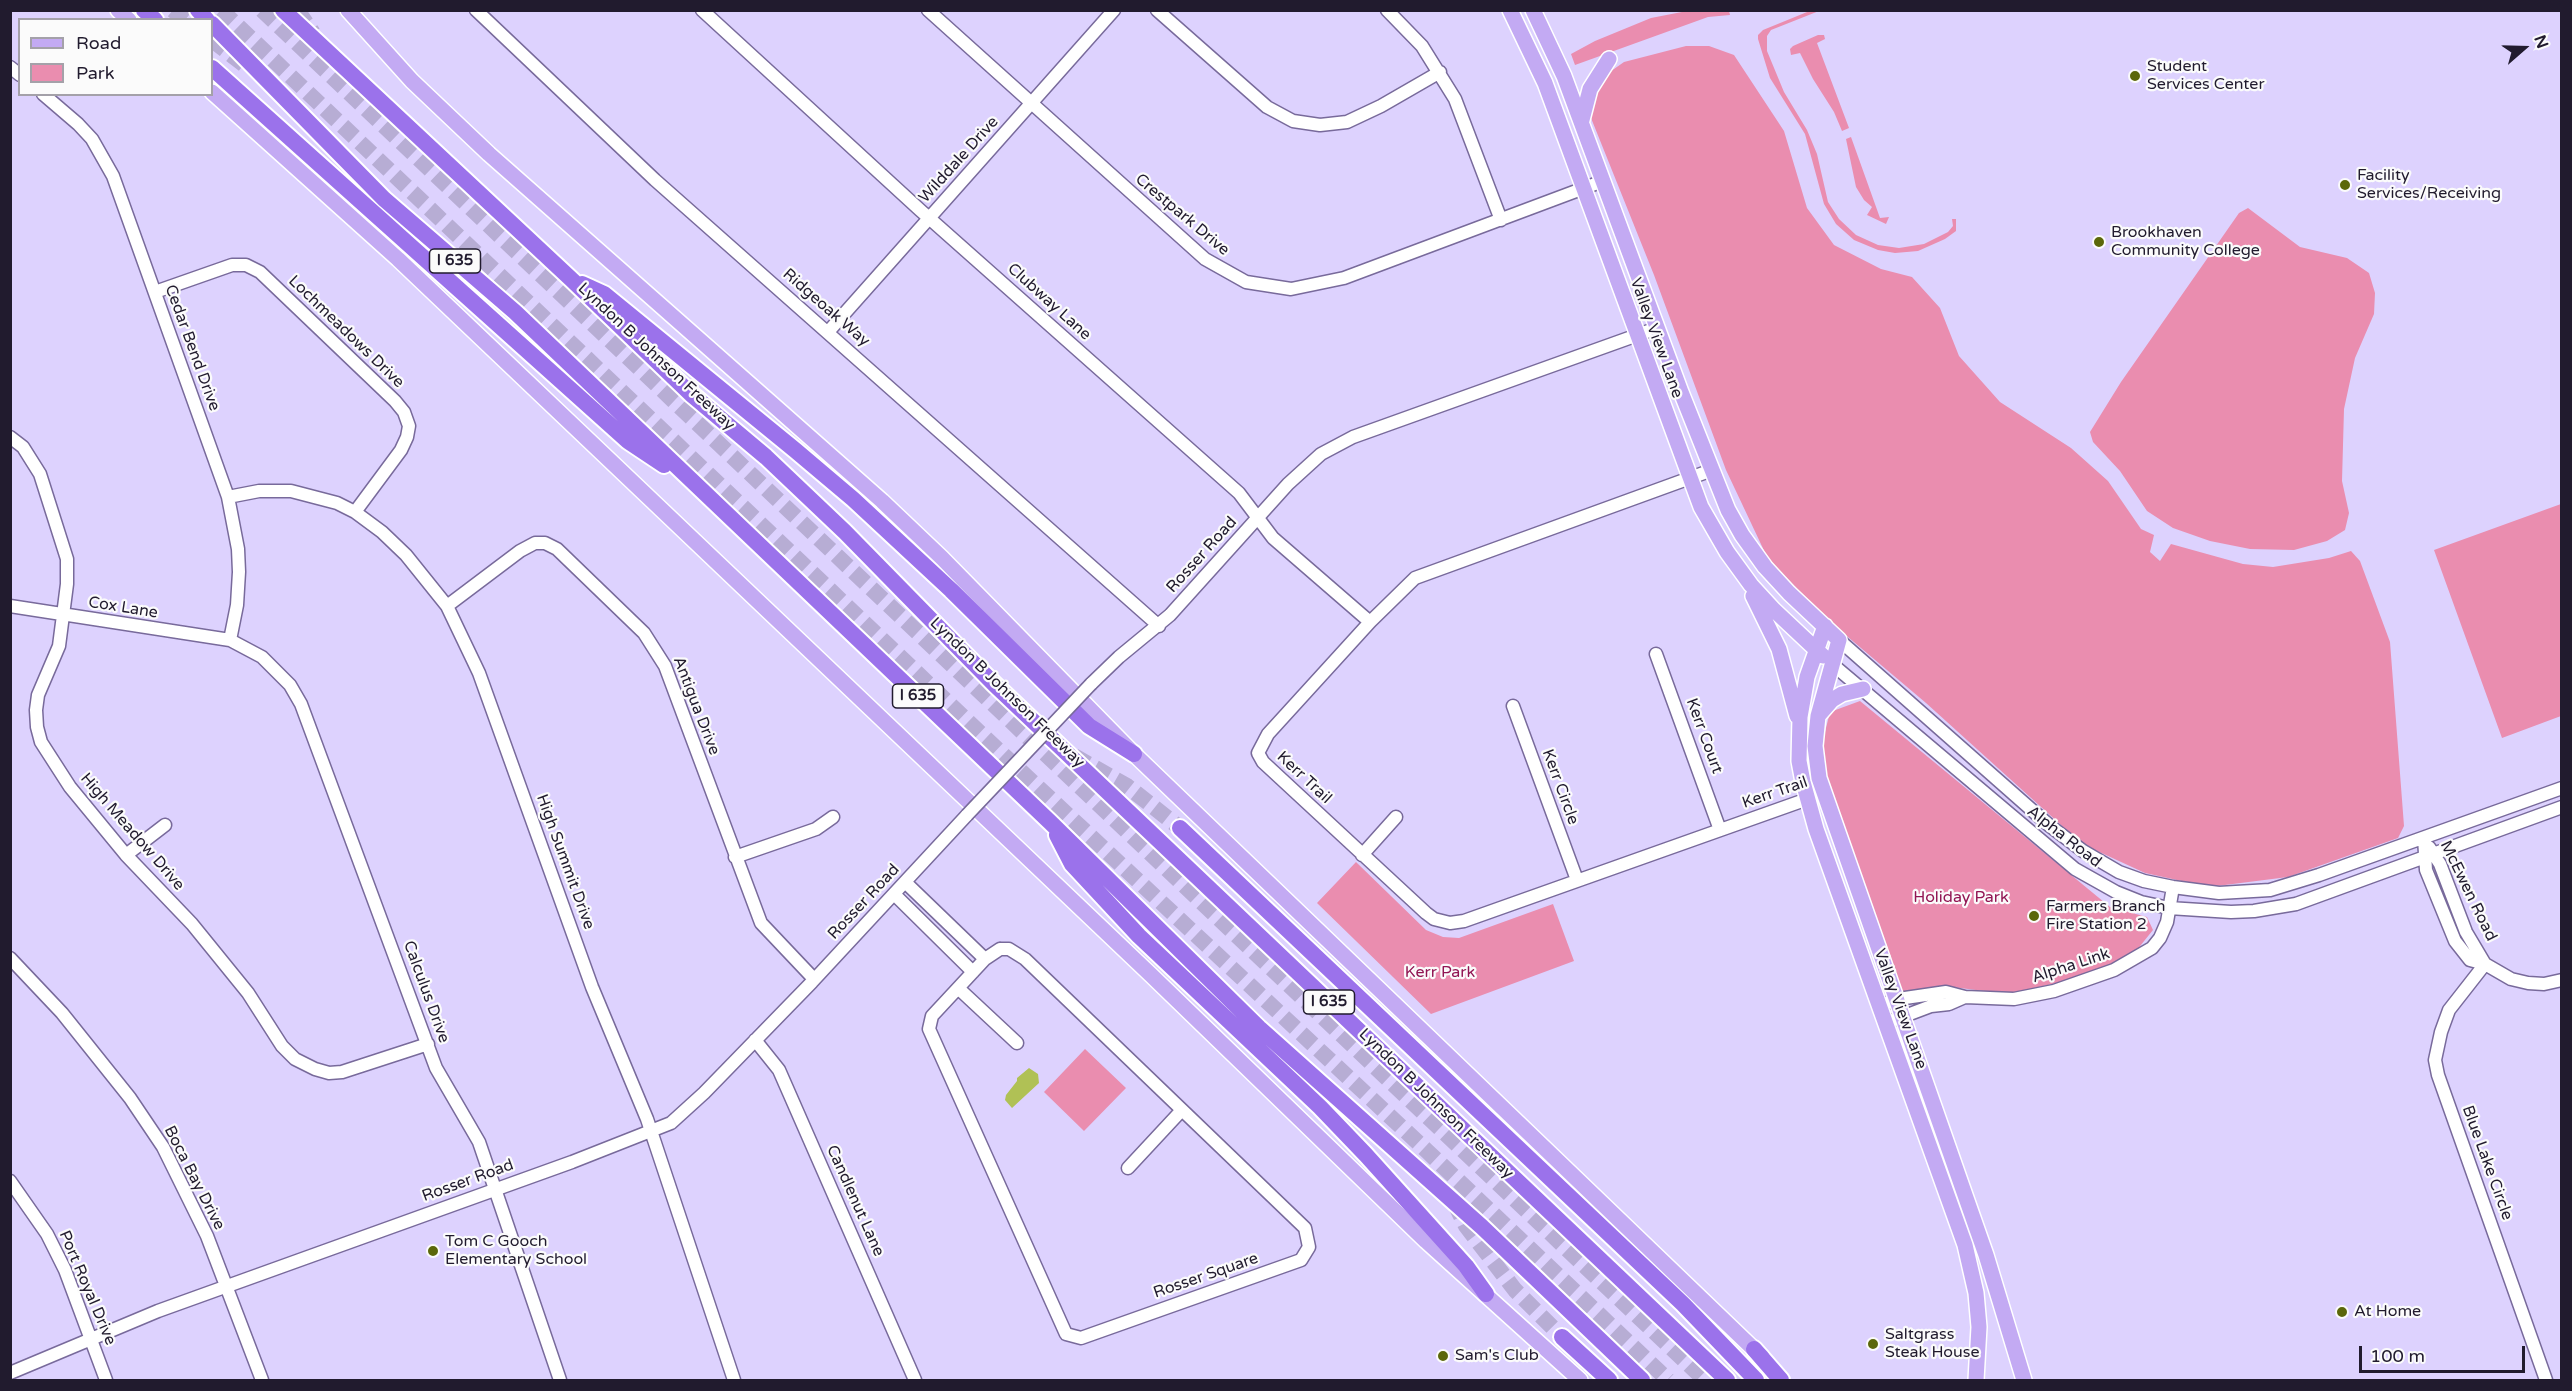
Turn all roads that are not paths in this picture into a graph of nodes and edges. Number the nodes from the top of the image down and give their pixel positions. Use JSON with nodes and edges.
{"nodes":[{"id":1,"x":282,"y":10,"type":"edge"},
{"id":2,"x":348,"y":10,"type":"edge"},
{"id":3,"x":476,"y":10,"type":"edge"},
{"id":4,"x":702,"y":10,"type":"edge"},
{"id":5,"x":928,"y":10,"type":"edge"},
{"id":6,"x":1114,"y":10,"type":"edge"},
{"id":7,"x":1157,"y":10,"type":"edge"},
{"id":8,"x":1387,"y":10,"type":"edge"},
{"id":9,"x":1510,"y":10,"type":"edge"},
{"id":10,"x":1533,"y":10,"type":"edge"},
{"id":11,"x":213,"y":25,"type":"edge"},
{"id":12,"x":1609,"y":59,"type":"dead end"},
{"id":13,"x":213,"y":69,"type":"edge"},
{"id":14,"x":1440,"y":72,"type":"junction"},
{"id":15,"x":213,"y":93,"type":"edge"},
{"id":16,"x":45,"y":96,"type":"edge"},
{"id":17,"x":1031,"y":104,"type":"junction"},
{"id":18,"x":1582,"y":123,"type":"junction"},
{"id":19,"x":1603,"y":181,"type":"junction"},
{"id":20,"x":1583,"y":190,"type":"junction"},
{"id":21,"x":930,"y":218,"type":"junction"},
{"id":22,"x":1501,"y":220,"type":"junction"},
{"id":23,"x":571,"y":279,"type":"junction"},
{"id":24,"x":155,"y":292,"type":"junction"},
{"id":25,"x":1657,"y":328,"type":"junction"},
{"id":26,"x":828,"y":332,"type":"junction"},
{"id":27,"x":1637,"y":336,"type":"junction"},
{"id":28,"x":10,"y":437,"type":"edge"},
{"id":29,"x":1712,"y":470,"type":"junction"},
{"id":30,"x":1689,"y":479,"type":"junction"},
{"id":31,"x":704,"y":493,"type":"junction"},
{"id":32,"x":228,"y":497,"type":"junction"},
{"id":33,"x":355,"y":512,"type":"junction"},
{"id":34,"x":1258,"y":517,"type":"junction"},
{"id":35,"x":1742,"y":572,"type":"junction"},
{"id":36,"x":10,"y":606,"type":"edge"},
{"id":37,"x":447,"y":606,"type":"junction"},
{"id":38,"x":64,"y":615,"type":"junction"},
{"id":39,"x":1370,"y":622,"type":"junction"},
{"id":40,"x":1159,"y":626,"type":"junction"},
{"id":41,"x":1825,"y":626,"type":"junction"},
{"id":42,"x":230,"y":640,"type":"junction"},
{"id":43,"x":1839,"y":640,"type":"junction"},
{"id":44,"x":1816,"y":649,"type":"junction"},
{"id":45,"x":1656,"y":654,"type":"dead end"},
{"id":46,"x":1832,"y":664,"type":"junction"},
{"id":47,"x":1863,"y":689,"type":"junction"},
{"id":48,"x":1513,"y":706,"type":"dead end"},
{"id":49,"x":1818,"y":716,"type":"junction"},
{"id":50,"x":1799,"y":728,"type":"junction"},
{"id":51,"x":1134,"y":754,"type":"junction"},
{"id":52,"x":2562,"y":788,"type":"edge"},
{"id":53,"x":1824,"y":794,"type":"junction"},
{"id":54,"x":1806,"y":799,"type":"junction"},
{"id":55,"x":2562,"y":807,"type":"edge"},
{"id":56,"x":833,"y":817,"type":"dead end"},
{"id":57,"x":1396,"y":817,"type":"dead end"},
{"id":58,"x":1051,"y":823,"type":"junction"},
{"id":59,"x":165,"y":825,"type":"dead end"},
{"id":60,"x":1180,"y":828,"type":"tunnel mouth"},
{"id":61,"x":1720,"y":830,"type":"junction"},
{"id":62,"x":2424,"y":838,"type":"junction"},
{"id":63,"x":126,"y":855,"type":"junction"},
{"id":64,"x":1362,"y":855,"type":"junction"},
{"id":65,"x":2429,"y":855,"type":"junction"},
{"id":66,"x":735,"y":857,"type":"junction"},
{"id":67,"x":1577,"y":880,"type":"junction"},
{"id":68,"x":905,"y":882,"type":"junction"},
{"id":69,"x":2173,"y":887,"type":"junction"},
{"id":70,"x":894,"y":894,"type":"junction"},
{"id":71,"x":2169,"y":908,"type":"junction"},
{"id":72,"x":10,"y":958,"type":"edge"},
{"id":73,"x":985,"y":959,"type":"junction"},
{"id":74,"x":2485,"y":964,"type":"junction"},
{"id":75,"x":973,"y":972,"type":"junction"},
{"id":76,"x":814,"y":979,"type":"junction"},
{"id":77,"x":2562,"y":980,"type":"edge"},
{"id":78,"x":958,"y":988,"type":"junction"},
{"id":79,"x":1965,"y":997,"type":"junction"},
{"id":80,"x":1896,"y":1000,"type":"junction"},
{"id":81,"x":1880,"y":1005,"type":"junction"},
{"id":82,"x":1894,"y":1020,"type":"junction"},
{"id":83,"x":755,"y":1040,"type":"junction"},
{"id":84,"x":1017,"y":1043,"type":"dead end"},
{"id":85,"x":428,"y":1044,"type":"junction"},
{"id":86,"x":1181,"y":1111,"type":"junction"},
{"id":87,"x":652,"y":1132,"type":"junction"},
{"id":88,"x":1128,"y":1168,"type":"dead end"},
{"id":89,"x":10,"y":1182,"type":"edge"},
{"id":90,"x":496,"y":1189,"type":"junction"},
{"id":91,"x":1981,"y":1239,"type":"junction"},
{"id":92,"x":1965,"y":1245,"type":"junction"},
{"id":93,"x":226,"y":1287,"type":"junction"},
{"id":94,"x":1486,"y":1294,"type":"junction"},
{"id":95,"x":1562,"y":1337,"type":"tunnel mouth"},
{"id":96,"x":91,"y":1339,"type":"junction"},
{"id":97,"x":1754,"y":1349,"type":"junction"},
{"id":98,"x":10,"y":1373,"type":"edge"},
{"id":99,"x":1979,"y":1377,"type":"edge"},
{"id":100,"x":106,"y":1380,"type":"edge"},
{"id":101,"x":262,"y":1380,"type":"edge"},
{"id":102,"x":560,"y":1380,"type":"edge"},
{"id":103,"x":734,"y":1380,"type":"edge"},
{"id":104,"x":915,"y":1380,"type":"edge"},
{"id":105,"x":1580,"y":1380,"type":"edge"},
{"id":106,"x":1609,"y":1380,"type":"edge"},
{"id":107,"x":1642,"y":1380,"type":"edge"},
{"id":108,"x":1727,"y":1380,"type":"edge"},
{"id":109,"x":1756,"y":1380,"type":"edge"},
{"id":110,"x":1781,"y":1380,"type":"edge"},
{"id":111,"x":1788,"y":1380,"type":"edge"},
{"id":112,"x":2024,"y":1380,"type":"edge"},
{"id":113,"x":2546,"y":1380,"type":"edge"}],
"edges":[{"from":1,"to":23,"type":"highway","name":"Lyndon B Johnson Freeway","number":"I 635"},
{"from":2,"to":51,"type":"main road"},
{"from":3,"to":26,"type":"street","name":"Ridgeoak Way"},
{"from":4,"to":21,"type":"street","name":"Clubway Lane"},
{"from":5,"to":17,"type":"street","name":"Crestpark Drive"},
{"from":6,"to":17,"type":"street","name":"Wilddale Drive"},
{"from":7,"to":14,"type":"street"},
{"from":8,"to":14,"type":"street"},
{"from":9,"to":20,"type":"main road","name":"Valley View Lane"},
{"from":10,"to":18,"type":"main road","name":"Valley View Lane"},
{"from":11,"to":31,"type":"highway","number":"I 635"},
{"from":12,"to":18,"type":"main road"},
{"from":13,"to":31,"type":"highway"},
{"from":14,"to":22,"type":"street"},
{"from":15,"to":94,"type":"main road"},
{"from":16,"to":24,"type":"street","name":"Cedar Bend Drive"},
{"from":17,"to":21,"type":"street","name":"Wilddale Drive"},
{"from":17,"to":22,"type":"street","name":"Crestpark Drive"},
{"from":18,"to":19,"type":"main road","name":"Valley View Lane"},
{"from":19,"to":20,"type":"street","name":"Crestpark Drive"},
{"from":19,"to":25,"type":"main road","name":"Valley View Lane"},
{"from":20,"to":22,"type":"street","name":"Crestpark Drive"},
{"from":20,"to":27,"type":"main road","name":"Valley View Lane"},
{"from":21,"to":26,"type":"street","name":"Wilddale Drive"},
{"from":21,"to":34,"type":"street","name":"Clubway Lane"},
{"from":23,"to":51,"type":"highway"},
{"from":23,"to":108,"type":"highway","name":"Lyndon B Johnson Freeway","number":"I 635"},
{"from":24,"to":32,"type":"street","name":"Cedar Bend Drive"},
{"from":24,"to":33,"type":"street","name":"Lochmeadows Drive"},
{"from":25,"to":27,"type":"street","name":"Rosser Road"},
{"from":25,"to":29,"type":"main road","name":"Valley View Lane"},
{"from":26,"to":40,"type":"street","name":"Ridgeoak Way"},
{"from":27,"to":30,"type":"main road","name":"Valley View Lane"},
{"from":27,"to":34,"type":"street","name":"Rosser Road"},
{"from":28,"to":38,"type":"street","name":"High Meadow Drive"},
{"from":29,"to":30,"type":"street","name":"Kerr Trail"},
{"from":29,"to":41,"type":"main road","name":"Valley View Lane"},
{"from":30,"to":35,"type":"main road","name":"Valley View Lane"},
{"from":30,"to":39,"type":"street","name":"Kerr Trail"},
{"from":31,"to":58,"type":"highway","number":"I 635"},
{"from":32,"to":33,"type":"street","name":"High Summit Drive"},
{"from":32,"to":42,"type":"street","name":"Cedar Bend Drive"},
{"from":33,"to":37,"type":"street","name":"High Summit Drive"},
{"from":34,"to":39,"type":"street","name":"Clubway Lane"},
{"from":34,"to":40,"type":"street","name":"Rosser Road"},
{"from":35,"to":44,"type":"main road","name":"Valley View Lane"},
{"from":35,"to":50,"type":"main road"},
{"from":36,"to":38,"type":"street","name":"Cox Lane"},
{"from":37,"to":66,"type":"street","name":"Antigua Drive"},
{"from":37,"to":87,"type":"street","name":"High Summit Drive"},
{"from":38,"to":42,"type":"street","name":"Cox Lane"},
{"from":38,"to":63,"type":"street","name":"High Meadow Drive"},
{"from":39,"to":64,"type":"street","name":"Kerr Trail"},
{"from":40,"to":68,"type":"street","name":"Rosser Road","bridge":true},
{"from":41,"to":43,"type":"main road","name":"Valley View Lane"},
{"from":41,"to":44,"type":"main road","name":"Valley View Lane"},
{"from":42,"to":85,"type":"street","name":"Calculus Drive"},
{"from":43,"to":46,"type":"main road","name":"Valley View Lane"},
{"from":43,"to":69,"type":"street","name":"Alpha Road"},
{"from":44,"to":46,"type":"main road","name":"Valley View Lane"},
{"from":44,"to":50,"type":"main road","name":"Valley View Lane"},
{"from":45,"to":61,"type":"street","name":"Kerr Court"},
{"from":46,"to":47,"type":"street","name":"Alpha Road"},
{"from":46,"to":49,"type":"main road","name":"Valley View Lane"},
{"from":47,"to":49,"type":"main road"},
{"from":47,"to":71,"type":"street","name":"Alpha Road"},
{"from":48,"to":67,"type":"street","name":"Kerr Circle"},
{"from":49,"to":53,"type":"main road","name":"Valley View Lane"},
{"from":50,"to":54,"type":"main road","name":"Valley View Lane"},
{"from":51,"to":97,"type":"main road"},
{"from":52,"to":62,"type":"street","name":"Alpha Road"},
{"from":53,"to":54,"type":"street","name":"Kerr Trail"},
{"from":53,"to":80,"type":"main road","name":"Valley View Lane"},
{"from":54,"to":61,"type":"street","name":"Kerr Trail"},
{"from":54,"to":81,"type":"main road","name":"Valley View Lane"},
{"from":55,"to":65,"type":"street","name":"Alpha Road"},
{"from":56,"to":66,"type":"street"},
{"from":57,"to":64,"type":"street"},
{"from":58,"to":94,"type":"highway"},
{"from":58,"to":107,"type":"highway","number":"I 635"},
{"from":59,"to":63,"type":"street"},
{"from":60,"to":109,"type":"highway"},
{"from":61,"to":67,"type":"street","name":"Kerr Trail"},
{"from":62,"to":65,"type":"street","name":"McEwen Road"},
{"from":62,"to":69,"type":"street","name":"Alpha Road"},
{"from":63,"to":85,"type":"street","name":"High Meadow Drive"},
{"from":64,"to":67,"type":"street","name":"Kerr Trail"},
{"from":65,"to":71,"type":"street","name":"Alpha Road"},
{"from":65,"to":74,"type":"street","name":"McEwen Road"},
{"from":66,"to":76,"type":"street","name":"Antigua Drive"},
{"from":68,"to":70,"type":"street","name":"Rosser Road"},
{"from":68,"to":73,"type":"street"},
{"from":69,"to":71,"type":"street","name":"Alpha Link"},
{"from":70,"to":75,"type":"street"},
{"from":70,"to":76,"type":"street","name":"Rosser Road"},
{"from":71,"to":79,"type":"street","name":"Alpha Link"},
{"from":72,"to":93,"type":"street","name":"Boca Bay Drive"},
{"from":73,"to":75,"type":"street","name":"Rosser Square"},
{"from":73,"to":86,"type":"street","name":"Rosser Square"},
{"from":74,"to":77,"type":"street","name":"McEwen Road"},
{"from":74,"to":113,"type":"street","name":"Blue Lake Circle"},
{"from":75,"to":78,"type":"street","name":"Rosser Square"},
{"from":76,"to":83,"type":"street","name":"Rosser Road"},
{"from":78,"to":84,"type":"street"},
{"from":78,"to":86,"type":"street","name":"Rosser Square"},
{"from":79,"to":80,"type":"street","name":"Alpha Link"},
{"from":79,"to":82,"type":"street","name":"Alpha Link"},
{"from":80,"to":81,"type":"street","name":"Alpha Link"},
{"from":80,"to":82,"type":"main road","name":"Valley View Lane"},
{"from":81,"to":82,"type":"main road","name":"Valley View Lane"},
{"from":82,"to":91,"type":"main road","name":"Valley View Lane"},
{"from":82,"to":92,"type":"main road","name":"Valley View Lane"},
{"from":83,"to":87,"type":"street","name":"Rosser Road"},
{"from":83,"to":104,"type":"street","name":"Candlenut Lane"},
{"from":85,"to":90,"type":"street","name":"Calculus Drive"},
{"from":86,"to":88,"type":"street"},
{"from":87,"to":90,"type":"street","name":"Rosser Road"},
{"from":87,"to":103,"type":"street","name":"High Summit Drive"},
{"from":89,"to":96,"type":"street","name":"Port Royal Drive"},
{"from":90,"to":93,"type":"street","name":"Rosser Road"},
{"from":90,"to":102,"type":"street","name":"Calculus Drive"},
{"from":91,"to":92,"type":"main road"},
{"from":91,"to":112,"type":"main road","name":"Valley View Lane"},
{"from":92,"to":99,"type":"main road","name":"Valley View Lane"},
{"from":93,"to":96,"type":"street","name":"Rosser Road"},
{"from":93,"to":101,"type":"street","name":"Boca Bay Drive"},
{"from":94,"to":105,"type":"main road"},
{"from":95,"to":106,"type":"highway"},
{"from":96,"to":98,"type":"street","name":"Rosser Road"},
{"from":96,"to":100,"type":"street","name":"Port Royal Drive"},
{"from":97,"to":110,"type":"highway"},
{"from":97,"to":111,"type":"main road"}]}
